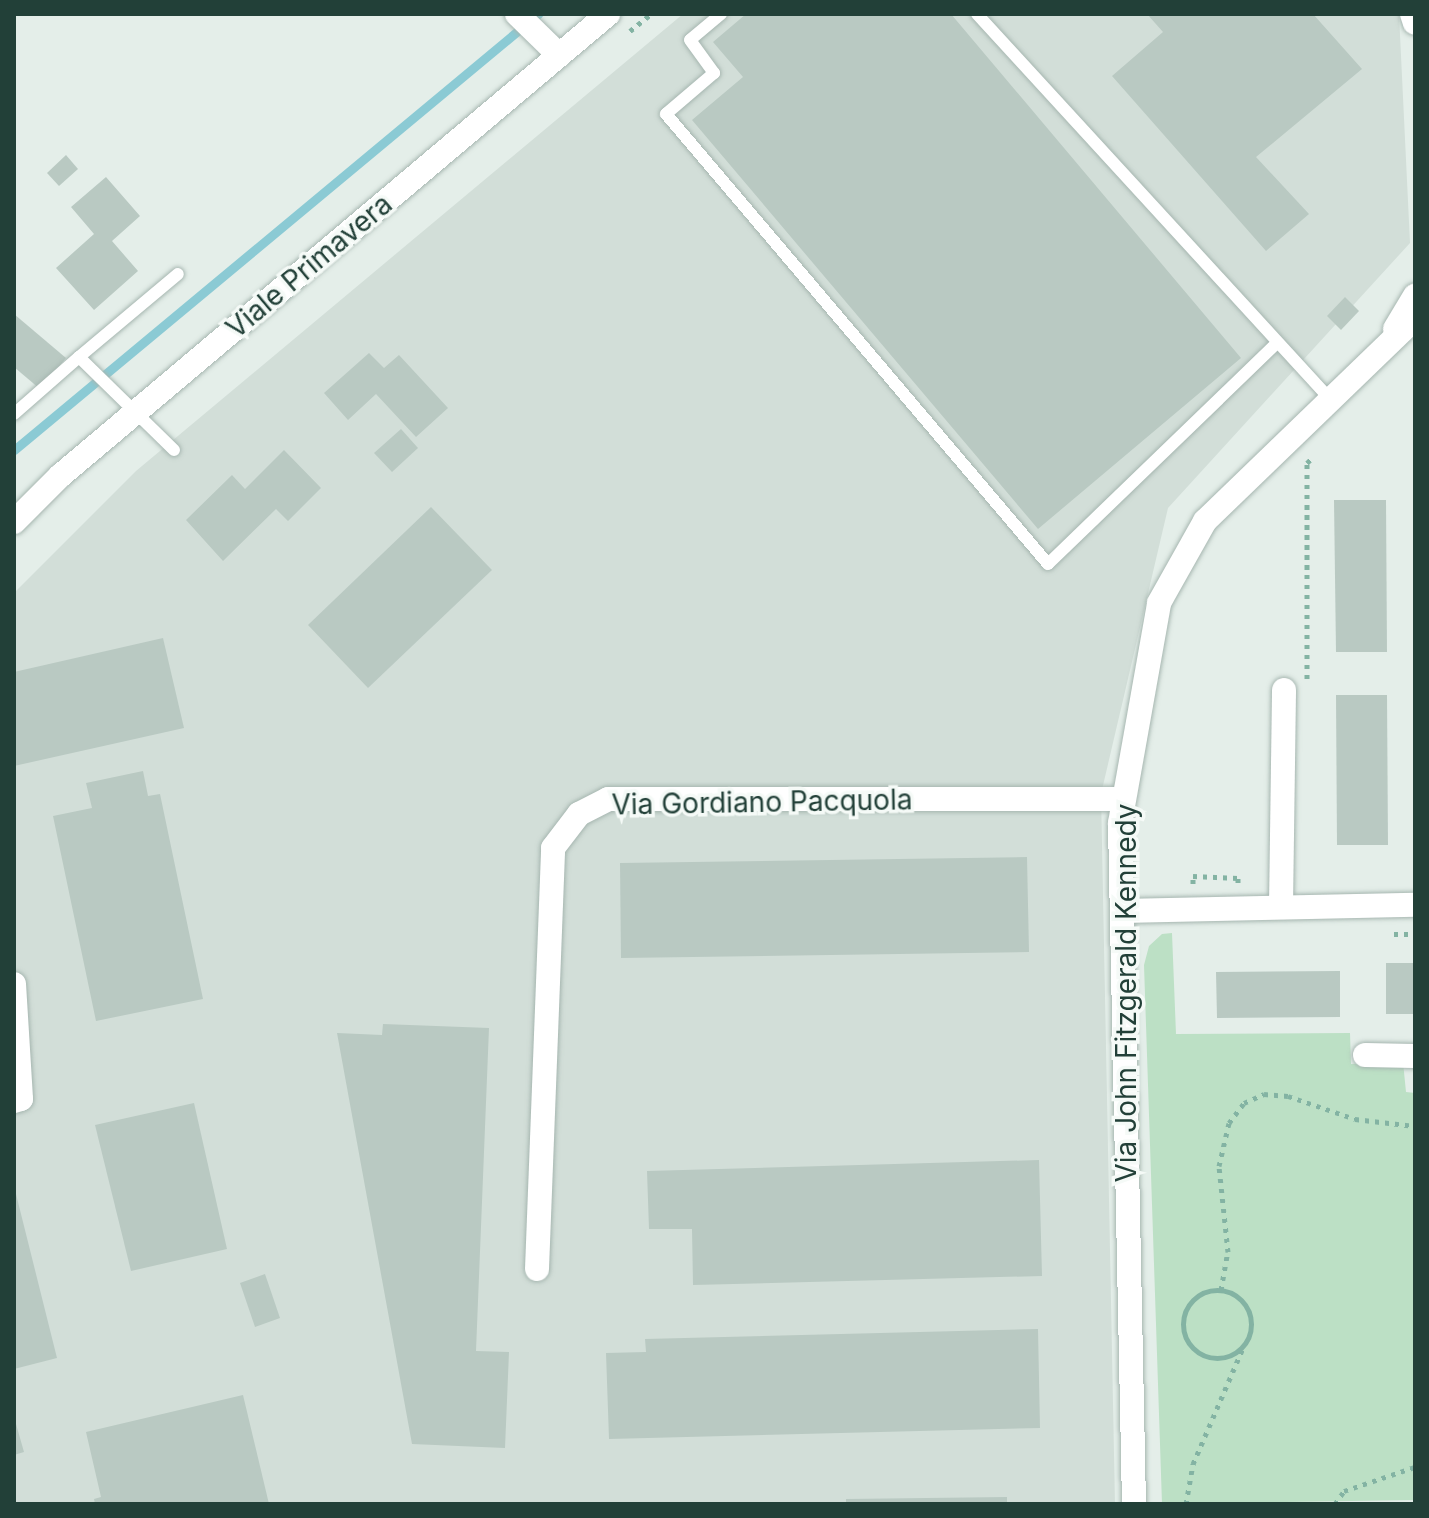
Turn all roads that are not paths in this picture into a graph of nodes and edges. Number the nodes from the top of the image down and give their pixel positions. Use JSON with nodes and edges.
{"nodes":[{"id":1,"x":517,"y":14,"type":"edge"},
{"id":2,"x":608,"y":14,"type":"edge"},
{"id":3,"x":721,"y":14,"type":"edge"},
{"id":4,"x":977,"y":14,"type":"edge"},
{"id":5,"x":1412,"y":14,"type":"edge"},
{"id":6,"x":1415,"y":23,"type":"edge"},
{"id":7,"x":553,"y":49,"type":"junction"},
{"id":8,"x":178,"y":274,"type":"dead end"},
{"id":9,"x":1415,"y":296,"type":"edge"},
{"id":10,"x":1415,"y":318,"type":"edge"},
{"id":11,"x":1392,"y":334,"type":"junction"},
{"id":12,"x":1276,"y":344,"type":"junction"},
{"id":13,"x":83,"y":360,"type":"junction"},
{"id":14,"x":1331,"y":400,"type":"junction"},
{"id":15,"x":129,"y":406,"type":"junction"},
{"id":16,"x":14,"y":414,"type":"edge"},
{"id":17,"x":174,"y":450,"type":"dead end"},
{"id":18,"x":14,"y":522,"type":"edge"},
{"id":19,"x":1296,"y":686,"type":"road end"},
{"id":20,"x":1123,"y":799,"type":"junction"},
{"id":21,"x":1415,"y":905,"type":"edge"},
{"id":22,"x":1281,"y":907,"type":"junction"},
{"id":23,"x":1122,"y":911,"type":"junction"},
{"id":24,"x":14,"y":984,"type":"edge"},
{"id":25,"x":1365,"y":1055,"type":"dead end"},
{"id":26,"x":1415,"y":1056,"type":"edge"},
{"id":27,"x":14,"y":1101,"type":"edge"},
{"id":28,"x":537,"y":1269,"type":"dead end"},
{"id":29,"x":1134,"y":1504,"type":"edge"}],
"edges":[{"from":1,"to":7,"type":"street"},
{"from":2,"to":7,"type":"street","name":"Viale Primavera"},
{"from":3,"to":12,"type":"lane"},
{"from":4,"to":12,"type":"lane"},
{"from":5,"to":6,"type":"street"},
{"from":7,"to":15,"type":"street","name":"Viale Primavera"},
{"from":8,"to":13,"type":"lane"},
{"from":9,"to":11,"type":"street","name":"Via John Fitzgerald Kennedy"},
{"from":10,"to":11,"type":"street","name":"Via John Fitzgerald Kennedy"},
{"from":11,"to":14,"type":"street","name":"Via John Fitzgerald Kennedy"},
{"from":12,"to":14,"type":"lane"},
{"from":13,"to":15,"type":"lane"},
{"from":13,"to":16,"type":"lane"},
{"from":14,"to":20,"type":"street","name":"Via John Fitzgerald Kennedy"},
{"from":15,"to":17,"type":"lane"},
{"from":15,"to":18,"type":"street","name":"Viale Primavera"},
{"from":19,"to":22,"type":"street"},
{"from":20,"to":23,"type":"street","name":"Via John Fitzgerald Kennedy"},
{"from":20,"to":28,"type":"street","name":"Via Gordiano Pacquola"},
{"from":21,"to":22,"type":"street"},
{"from":22,"to":23,"type":"street"},
{"from":23,"to":29,"type":"street","name":"Via John Fitzgerald Kennedy"},
{"from":24,"to":27,"type":"street"},
{"from":25,"to":26,"type":"street"}]}
